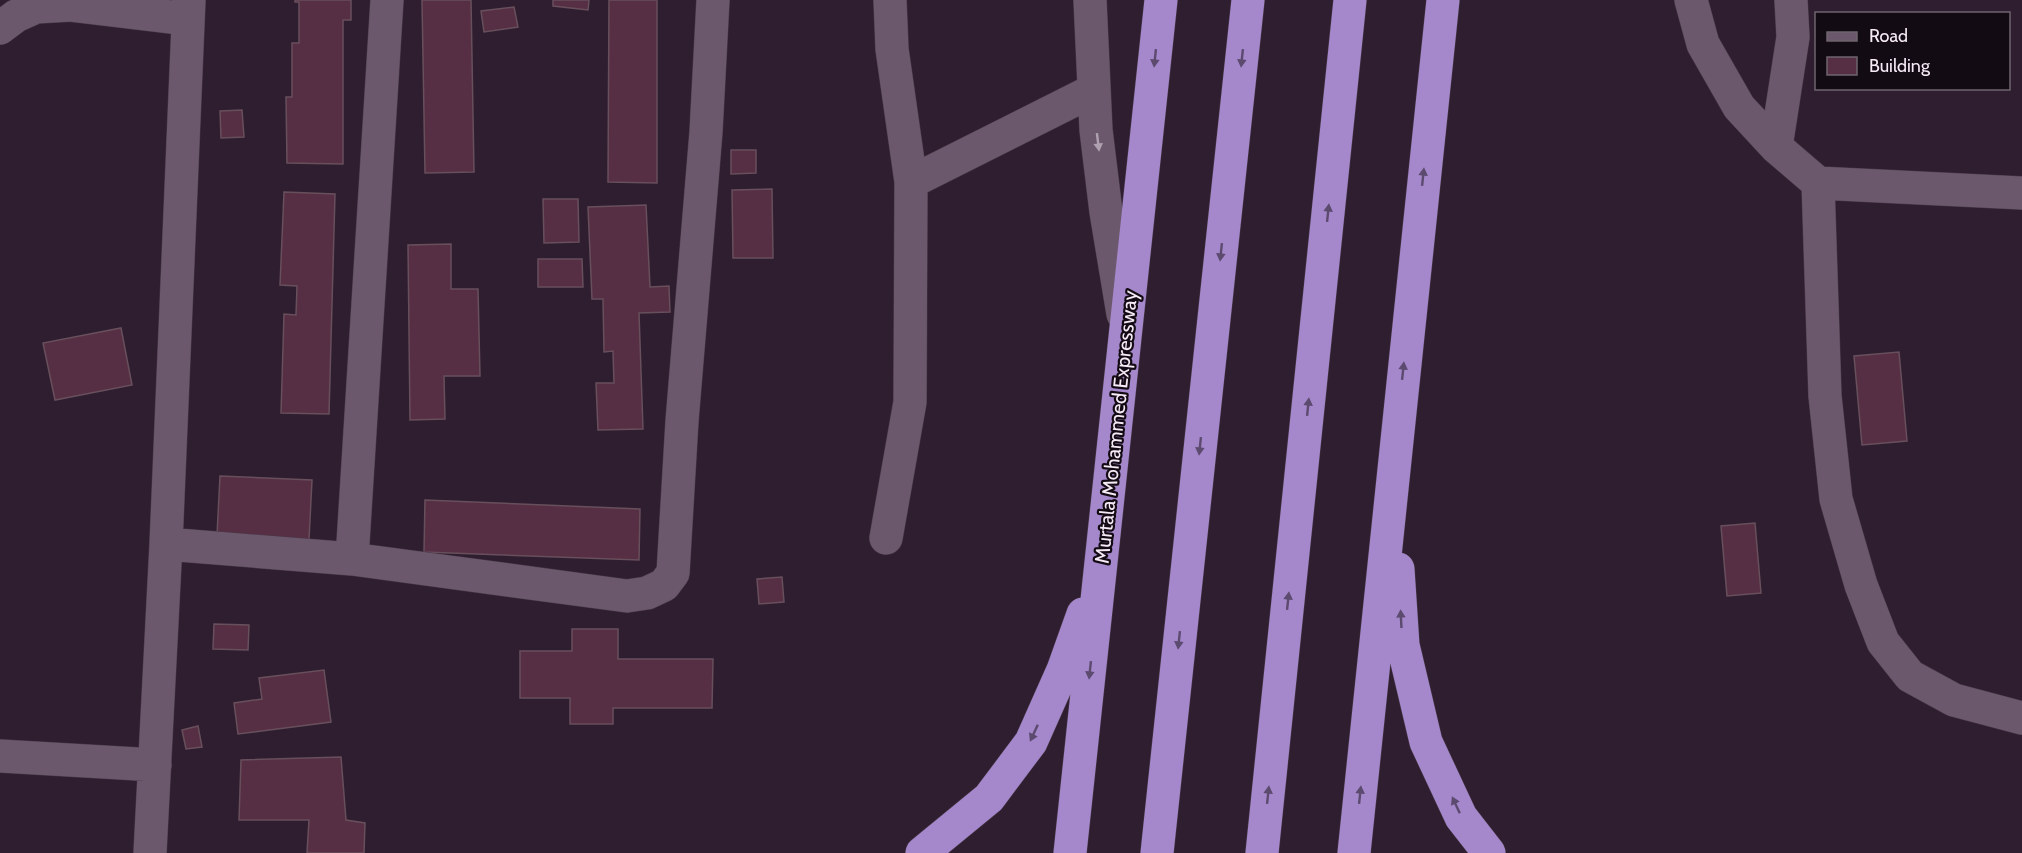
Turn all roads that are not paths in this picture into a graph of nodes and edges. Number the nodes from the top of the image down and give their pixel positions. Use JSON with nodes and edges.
{"nodes":[{"id":1,"x":387,"y":0,"type":"edge"},
{"id":2,"x":713,"y":0,"type":"edge"},
{"id":3,"x":890,"y":0,"type":"edge"},
{"id":4,"x":1090,"y":0,"type":"edge"},
{"id":5,"x":1161,"y":0,"type":"edge"},
{"id":6,"x":1248,"y":0,"type":"edge"},
{"id":7,"x":1350,"y":0,"type":"edge"},
{"id":8,"x":1443,"y":0,"type":"edge"},
{"id":9,"x":1691,"y":0,"type":"edge"},
{"id":10,"x":1791,"y":0,"type":"edge"},
{"id":11,"x":188,"y":9,"type":"edge"},
{"id":12,"x":0,"y":28,"type":"edge"},
{"id":13,"x":1094,"y":90,"type":"junction"},
{"id":14,"x":1776,"y":147,"type":"junction"},
{"id":15,"x":911,"y":182,"type":"junction"},
{"id":16,"x":1818,"y":183,"type":"junction"},
{"id":17,"x":2022,"y":193,"type":"edge"},
{"id":18,"x":1126,"y":332,"type":"junction"},
{"id":19,"x":1398,"y":412,"type":"junction"},
{"id":20,"x":1108,"y":498,"type":"junction"},
{"id":21,"x":886,"y":538,"type":"dead end"},
{"id":22,"x":166,"y":544,"type":"junction"},
{"id":23,"x":352,"y":559,"type":"junction"},
{"id":24,"x":2022,"y":718,"type":"edge"},
{"id":25,"x":0,"y":756,"type":"edge"},
{"id":26,"x":155,"y":765,"type":"junction"},
{"id":27,"x":150,"y":853,"type":"edge"},
{"id":28,"x":922,"y":853,"type":"edge"},
{"id":29,"x":1070,"y":853,"type":"edge"},
{"id":30,"x":1157,"y":853,"type":"edge"},
{"id":31,"x":1262,"y":853,"type":"edge"},
{"id":32,"x":1354,"y":853,"type":"edge"},
{"id":33,"x":1489,"y":853,"type":"edge"}],
"edges":[{"from":1,"to":23,"type":"street"},
{"from":2,"to":23,"type":"street"},
{"from":3,"to":15,"type":"street"},
{"from":4,"to":13,"type":"street"},
{"from":5,"to":18,"type":"highway","name":"Murtala Mohammed Expressway","one_way":true},
{"from":6,"to":30,"type":"highway","one_way":true},
{"from":31,"to":7,"type":"highway","one_way":true},
{"from":19,"to":8,"type":"highway","one_way":true},
{"from":9,"to":14,"type":"street"},
{"from":10,"to":14,"type":"street"},
{"from":11,"to":12,"type":"street"},
{"from":11,"to":22,"type":"street"},
{"from":13,"to":15,"type":"street"},
{"from":13,"to":18,"type":"street","one_way":true},
{"from":14,"to":16,"type":"street"},
{"from":15,"to":21,"type":"street"},
{"from":16,"to":17,"type":"street"},
{"from":16,"to":24,"type":"street"},
{"from":18,"to":20,"type":"highway","name":"Murtala Mohammed Expressway"},
{"from":32,"to":19,"type":"highway","one_way":true},
{"from":33,"to":19,"type":"highway","one_way":true},
{"from":20,"to":28,"type":"highway","one_way":true},
{"from":20,"to":29,"type":"highway","name":"Murtala Mohammed Expressway","one_way":true},
{"from":22,"to":23,"type":"street"},
{"from":22,"to":26,"type":"street"},
{"from":25,"to":26,"type":"street"},
{"from":26,"to":27,"type":"street"}]}
